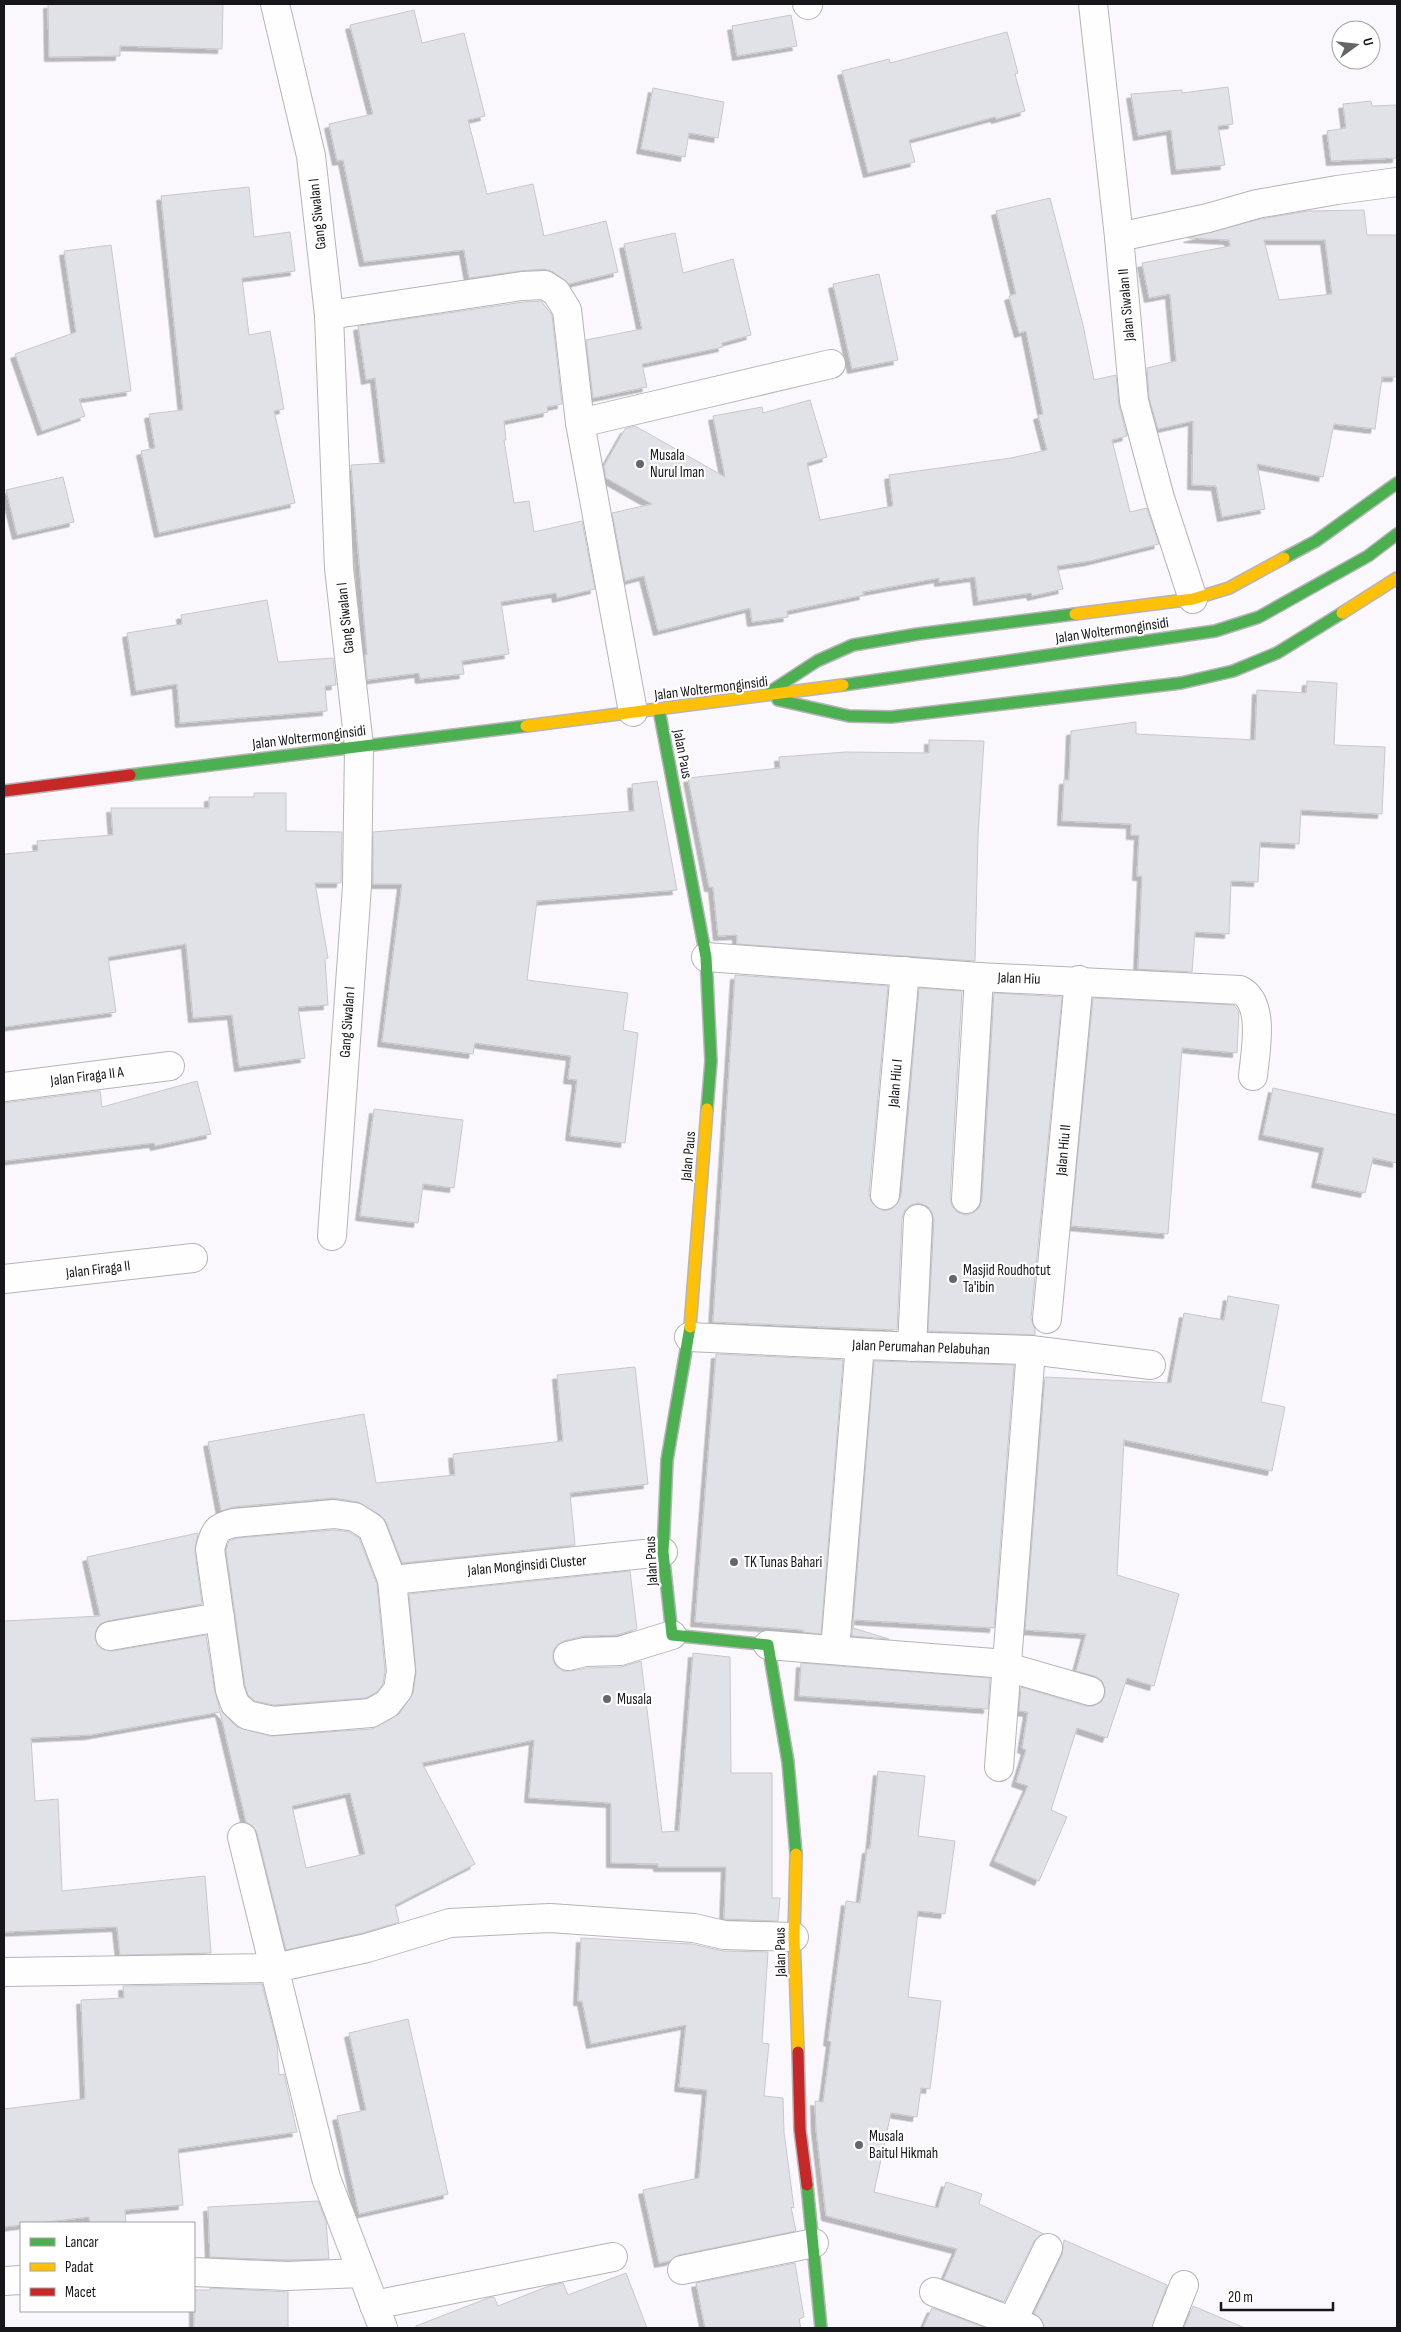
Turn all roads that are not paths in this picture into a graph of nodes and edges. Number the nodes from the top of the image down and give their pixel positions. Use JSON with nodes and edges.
{"nodes":[{"id":1,"x":275,"y":4,"type":"edge"},
{"id":2,"x":1093,"y":4,"type":"edge"},
{"id":3,"x":1397,"y":182,"type":"edge"},
{"id":4,"x":1120,"y":237,"type":"junction"},
{"id":5,"x":328,"y":315,"type":"junction"},
{"id":6,"x":831,"y":364,"type":"dead end"},
{"id":7,"x":580,"y":423,"type":"junction"},
{"id":8,"x":1397,"y":483,"type":"edge"},
{"id":9,"x":1397,"y":534,"type":"edge"},
{"id":10,"x":1397,"y":578,"type":"edge"},
{"id":11,"x":1193,"y":599,"type":"junction"},
{"id":12,"x":761,"y":697,"type":"junction"},
{"id":13,"x":646,"y":711,"type":"junction"},
{"id":14,"x":359,"y":746,"type":"junction"},
{"id":15,"x":4,"y":791,"type":"edge"},
{"id":16,"x":706,"y":957,"type":"junction"},
{"id":17,"x":905,"y":971,"type":"junction"},
{"id":18,"x":980,"y":976,"type":"junction"},
{"id":19,"x":1079,"y":980,"type":"junction"},
{"id":20,"x":170,"y":1066,"type":"dead end"},
{"id":21,"x":1253,"y":1076,"type":"dead end"},
{"id":22,"x":4,"y":1087,"type":"edge"},
{"id":23,"x":885,"y":1196,"type":"dead end"},
{"id":24,"x":966,"y":1200,"type":"dead end"},
{"id":25,"x":918,"y":1219,"type":"dead end"},
{"id":26,"x":332,"y":1236,"type":"dead end"},
{"id":27,"x":193,"y":1258,"type":"dead end"},
{"id":28,"x":4,"y":1279,"type":"edge"},
{"id":29,"x":1047,"y":1319,"type":"dead end"},
{"id":30,"x":689,"y":1337,"type":"junction"},
{"id":31,"x":860,"y":1345,"type":"junction"},
{"id":32,"x":912,"y":1347,"type":"junction"},
{"id":33,"x":1031,"y":1350,"type":"junction"},
{"id":34,"x":1152,"y":1365,"type":"dead end"},
{"id":35,"x":662,"y":1552,"type":"junction"},
{"id":36,"x":392,"y":1580,"type":"junction"},
{"id":37,"x":220,"y":1617,"type":"junction"},
{"id":38,"x":672,"y":1635,"type":"junction"},
{"id":39,"x":110,"y":1636,"type":"dead end"},
{"id":40,"x":768,"y":1645,"type":"junction"},
{"id":41,"x":834,"y":1650,"type":"junction"},
{"id":42,"x":568,"y":1656,"type":"dead end"},
{"id":43,"x":1006,"y":1665,"type":"junction"},
{"id":44,"x":1090,"y":1692,"type":"dead end"},
{"id":45,"x":999,"y":1767,"type":"dead end"},
{"id":46,"x":242,"y":1837,"type":"dead end"},
{"id":47,"x":794,"y":1937,"type":"junction"},
{"id":48,"x":275,"y":1968,"type":"junction"},
{"id":49,"x":4,"y":1972,"type":"edge"},
{"id":50,"x":814,"y":2243,"type":"junction"},
{"id":51,"x":1048,"y":2248,"type":"dead end"},
{"id":52,"x":613,"y":2257,"type":"dead end"},
{"id":53,"x":682,"y":2270,"type":"dead end"},
{"id":54,"x":195,"y":2272,"type":"edge"},
{"id":55,"x":361,"y":2273,"type":"junction"},
{"id":56,"x":20,"y":2280,"type":"edge"},
{"id":57,"x":4,"y":2281,"type":"edge"},
{"id":58,"x":1184,"y":2285,"type":"dead end"},
{"id":59,"x":934,"y":2292,"type":"dead end"},
{"id":60,"x":379,"y":2316,"type":"edge"},
{"id":61,"x":1017,"y":2326,"type":"edge"},
{"id":62,"x":821,"y":2328,"type":"edge"},
{"id":63,"x":1167,"y":2328,"type":"edge"}],
"edges":[{"from":1,"to":5,"type":"street","name":"Gang Siwalan I"},
{"from":2,"to":4,"type":"street","name":"Jalan Siwalan II"},
{"from":3,"to":4,"type":"street"},
{"from":4,"to":11,"type":"street","name":"Jalan Siwalan II"},
{"from":5,"to":7,"type":"street"},
{"from":5,"to":14,"type":"street","name":"Gang Siwalan I"},
{"from":6,"to":7,"type":"street"},
{"from":7,"to":13,"type":"street"},
{"from":8,"to":11,"type":"street"},
{"from":9,"to":12,"type":"street","name":"Jalan Woltermonginsidi"},
{"from":10,"to":12,"type":"street"},
{"from":11,"to":12,"type":"street"},
{"from":12,"to":13,"type":"street","name":"Jalan Woltermonginsidi"},
{"from":13,"to":14,"type":"street","name":"Jalan Woltermonginsidi"},
{"from":13,"to":16,"type":"street","name":"Jalan Paus"},
{"from":14,"to":15,"type":"street","name":"Jalan Woltermonginsidi"},
{"from":14,"to":26,"type":"street","name":"Gang Siwalan I"},
{"from":16,"to":17,"type":"street","name":"Jalan Hiu"},
{"from":16,"to":30,"type":"street","name":"Jalan Paus"},
{"from":17,"to":18,"type":"street","name":"Jalan Hiu"},
{"from":17,"to":23,"type":"street","name":"Jalan Hiu I"},
{"from":18,"to":19,"type":"street","name":"Jalan Hiu"},
{"from":18,"to":24,"type":"street"},
{"from":19,"to":21,"type":"street","name":"Jalan Hiu"},
{"from":19,"to":29,"type":"street","name":"Jalan Hiu II"},
{"from":20,"to":22,"type":"street","name":"Jalan Firaga II A"},
{"from":25,"to":32,"type":"street"},
{"from":27,"to":28,"type":"street","name":"Jalan Firaga II"},
{"from":30,"to":31,"type":"street","name":"Jalan Perumahan Pelabuhan"},
{"from":30,"to":35,"type":"street","name":"Jalan Paus"},
{"from":31,"to":32,"type":"street","name":"Jalan Perumahan Pelabuhan"},
{"from":31,"to":41,"type":"street"},
{"from":32,"to":33,"type":"street","name":"Jalan Perumahan Pelabuhan"},
{"from":33,"to":34,"type":"street","name":"Jalan Perumahan Pelabuhan"},
{"from":33,"to":43,"type":"street"},
{"from":35,"to":36,"type":"street","name":"Jalan Monginsidi Cluster"},
{"from":35,"to":38,"type":"street","name":"Jalan Paus"},
{"from":36,"to":37,"type":"street"},
{"from":36,"to":37,"type":"street"},
{"from":37,"to":39,"type":"street"},
{"from":38,"to":40,"type":"street"},
{"from":38,"to":42,"type":"street"},
{"from":40,"to":41,"type":"street"},
{"from":40,"to":47,"type":"street","name":"Jalan Paus"},
{"from":41,"to":43,"type":"street"},
{"from":43,"to":44,"type":"street"},
{"from":43,"to":45,"type":"street"},
{"from":46,"to":48,"type":"street"},
{"from":47,"to":48,"type":"street"},
{"from":47,"to":50,"type":"street","name":"Jalan Paus"},
{"from":48,"to":49,"type":"street"},
{"from":48,"to":55,"type":"street"},
{"from":50,"to":53,"type":"street"},
{"from":50,"to":62,"type":"street","name":"Jalan Paus"},
{"from":51,"to":61,"type":"street"},
{"from":52,"to":60,"type":"street"},
{"from":54,"to":55,"type":"street"},
{"from":55,"to":60,"type":"street"},
{"from":56,"to":57,"type":"street"},
{"from":58,"to":63,"type":"street"},
{"from":59,"to":61,"type":"street"}]}
